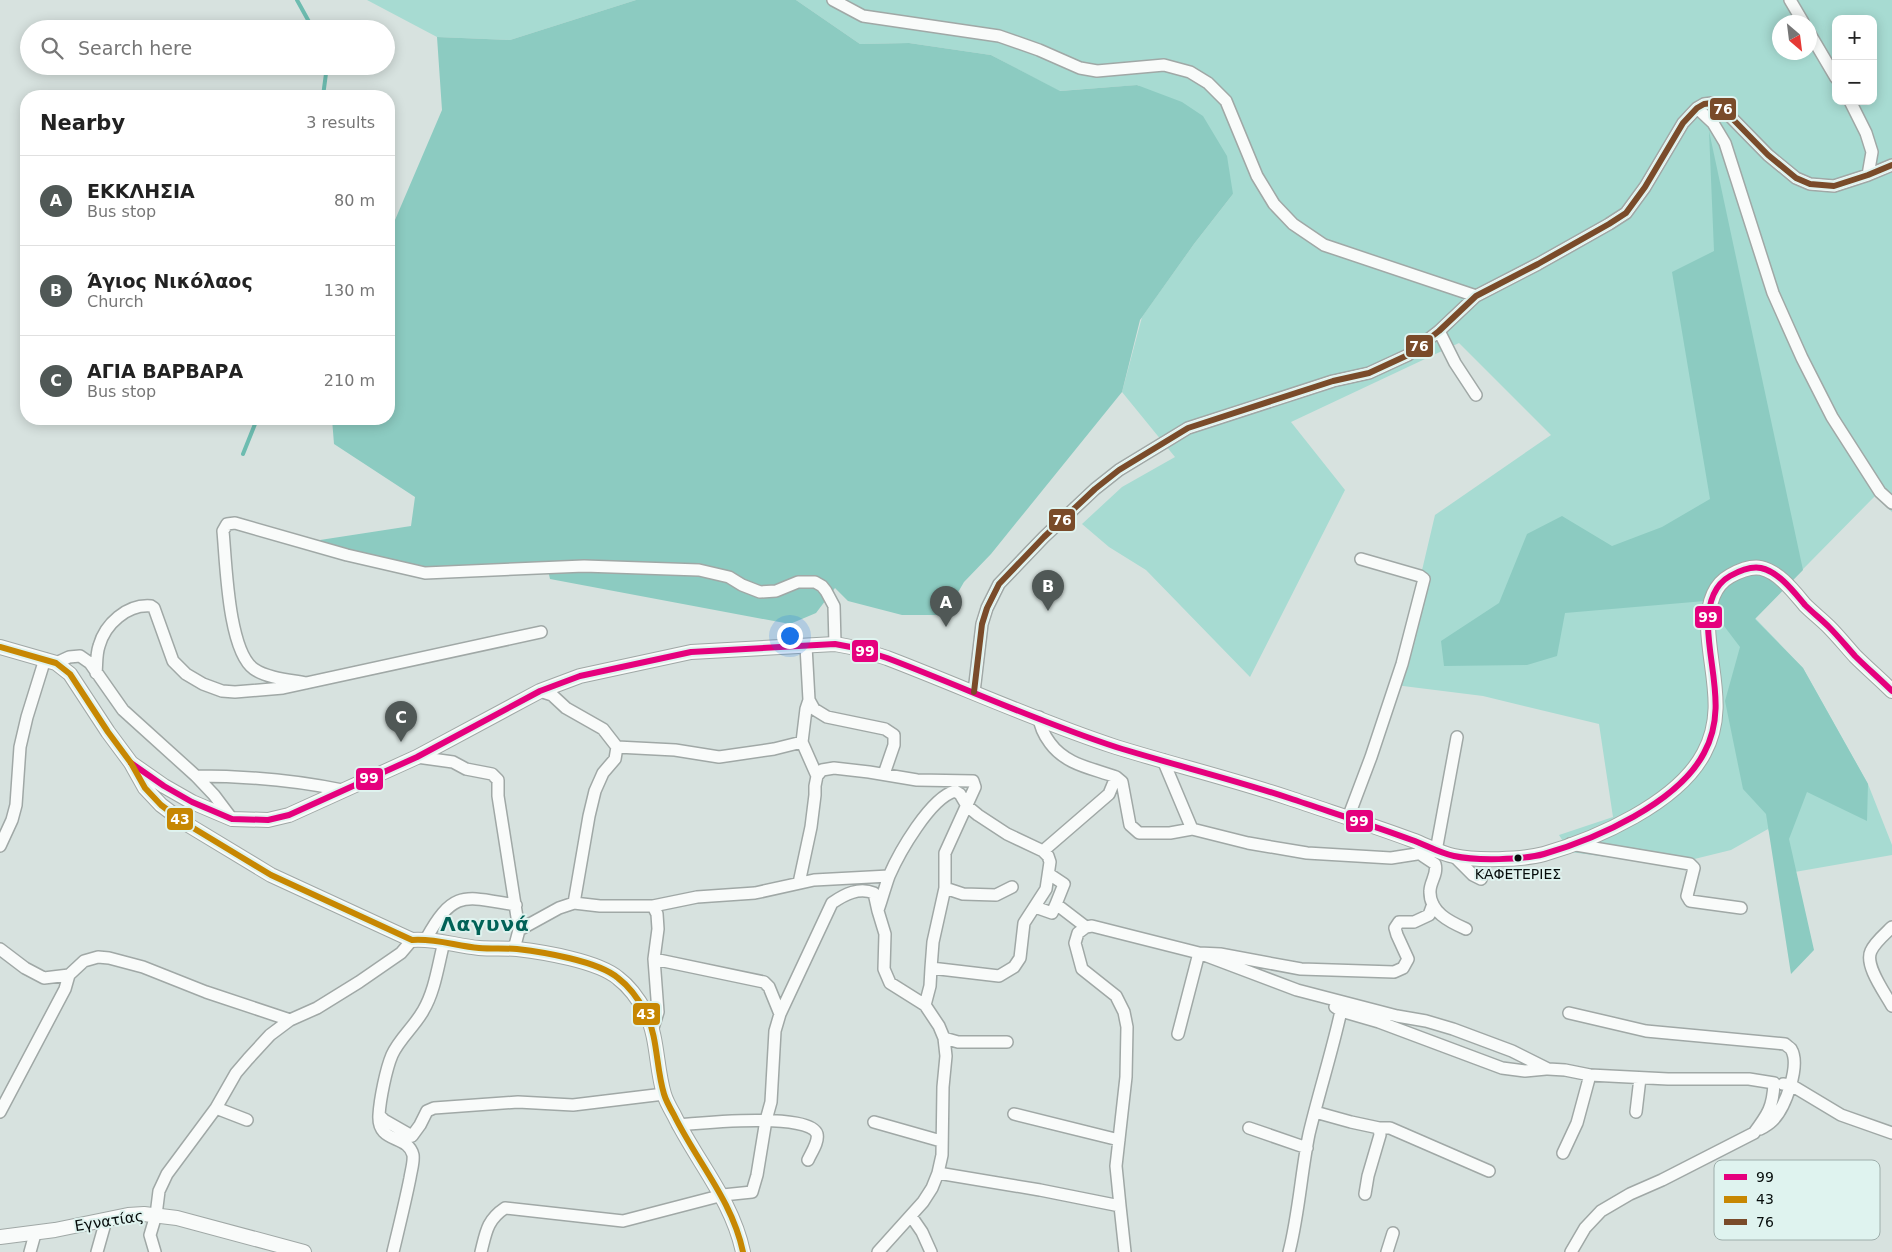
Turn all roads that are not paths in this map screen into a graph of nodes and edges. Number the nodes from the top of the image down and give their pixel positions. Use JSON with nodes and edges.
{"nodes":[{"id":1,"x":833,"y":0,"type":"edge"},
{"id":2,"x":1790,"y":0,"type":"edge"},
{"id":3,"x":1799,"y":15,"type":"edge"},
{"id":4,"x":1817,"y":46,"type":"edge"},
{"id":5,"x":1832,"y":71,"type":"edge"},
{"id":6,"x":1852,"y":105,"type":"edge"},
{"id":7,"x":1697,"y":108,"type":"junction"},
{"id":8,"x":1892,"y":164,"type":"edge"},
{"id":9,"x":1868,"y":175,"type":"junction"},
{"id":10,"x":1476,"y":296,"type":"junction"},
{"id":11,"x":1439,"y":331,"type":"junction"},
{"id":12,"x":1476,"y":395,"type":"dead end"},
{"id":13,"x":1892,"y":503,"type":"edge"},
{"id":14,"x":1361,"y":558,"type":"dead end"},
{"id":15,"x":542,"y":632,"type":"dead end"},
{"id":16,"x":835,"y":644,"type":"junction"},
{"id":17,"x":806,"y":646,"type":"junction"},
{"id":18,"x":0,"y":648,"type":"edge"},
{"id":19,"x":51,"y":661,"type":"junction"},
{"id":20,"x":96,"y":674,"type":"junction"},
{"id":21,"x":306,"y":683,"type":"junction"},
{"id":22,"x":540,"y":691,"type":"junction"},
{"id":23,"x":974,"y":692,"type":"junction"},
{"id":24,"x":1892,"y":692,"type":"edge"},
{"id":25,"x":809,"y":700,"type":"junction"},
{"id":26,"x":1039,"y":718,"type":"junction"},
{"id":27,"x":1457,"y":737,"type":"dead end"},
{"id":28,"x":802,"y":742,"type":"junction"},
{"id":29,"x":617,"y":747,"type":"junction"},
{"id":30,"x":417,"y":757,"type":"junction"},
{"id":31,"x":1163,"y":760,"type":"junction"},
{"id":32,"x":131,"y":763,"type":"junction"},
{"id":33,"x":884,"y":774,"type":"junction"},
{"id":34,"x":196,"y":776,"type":"junction"},
{"id":35,"x":817,"y":776,"type":"junction"},
{"id":36,"x":1116,"y":777,"type":"junction"},
{"id":37,"x":342,"y":790,"type":"junction"},
{"id":38,"x":967,"y":806,"type":"junction"},
{"id":39,"x":232,"y":818,"type":"junction"},
{"id":40,"x":1348,"y":818,"type":"junction"},
{"id":41,"x":1192,"y":829,"type":"junction"},
{"id":42,"x":1570,"y":844,"type":"junction"},
{"id":43,"x":0,"y":846,"type":"edge"},
{"id":44,"x":1418,"y":847,"type":"junction"},
{"id":45,"x":1043,"y":851,"type":"junction"},
{"id":46,"x":1436,"y":851,"type":"junction"},
{"id":47,"x":1454,"y":856,"type":"junction"},
{"id":48,"x":1049,"y":874,"type":"junction"},
{"id":49,"x":889,"y":876,"type":"junction"},
{"id":50,"x":836,"y":879,"type":"junction"},
{"id":51,"x":1481,"y":879,"type":"dead end"},
{"id":52,"x":799,"y":883,"type":"junction"},
{"id":53,"x":1012,"y":887,"type":"dead end"},
{"id":54,"x":945,"y":888,"type":"junction"},
{"id":55,"x":574,"y":903,"type":"junction"},
{"id":56,"x":832,"y":904,"type":"junction"},
{"id":57,"x":1056,"y":904,"type":"junction"},
{"id":58,"x":1433,"y":904,"type":"junction"},
{"id":59,"x":516,"y":905,"type":"junction"},
{"id":60,"x":653,"y":906,"type":"junction"},
{"id":61,"x":1035,"y":907,"type":"junction"},
{"id":62,"x":1740,"y":908,"type":"dead end"},
{"id":63,"x":878,"y":911,"type":"junction"},
{"id":64,"x":1086,"y":927,"type":"junction"},
{"id":65,"x":1892,"y":927,"type":"edge"},
{"id":66,"x":1466,"y":929,"type":"dead end"},
{"id":67,"x":519,"y":930,"type":"junction"},
{"id":68,"x":419,"y":940,"type":"junction"},
{"id":69,"x":444,"y":942,"type":"junction"},
{"id":70,"x":0,"y":949,"type":"edge"},
{"id":71,"x":514,"y":949,"type":"junction"},
{"id":72,"x":1199,"y":953,"type":"junction"},
{"id":73,"x":654,"y":959,"type":"junction"},
{"id":74,"x":931,"y":968,"type":"junction"},
{"id":75,"x":69,"y":974,"type":"junction"},
{"id":76,"x":1322,"y":997,"type":"junction"},
{"id":77,"x":925,"y":1004,"type":"junction"},
{"id":78,"x":1892,"y":1006,"type":"edge"},
{"id":79,"x":1341,"y":1011,"type":"junction"},
{"id":80,"x":1569,"y":1013,"type":"dead end"},
{"id":81,"x":780,"y":1014,"type":"junction"},
{"id":82,"x":290,"y":1020,"type":"junction"},
{"id":83,"x":652,"y":1031,"type":"junction"},
{"id":84,"x":1178,"y":1034,"type":"dead end"},
{"id":85,"x":944,"y":1038,"type":"junction"},
{"id":86,"x":1007,"y":1042,"type":"dead end"},
{"id":87,"x":1548,"y":1069,"type":"junction"},
{"id":88,"x":1590,"y":1075,"type":"junction"},
{"id":89,"x":1640,"y":1078,"type":"junction"},
{"id":90,"x":1774,"y":1083,"type":"junction"},
{"id":91,"x":1791,"y":1086,"type":"junction"},
{"id":92,"x":664,"y":1094,"type":"junction"},
{"id":93,"x":216,"y":1108,"type":"junction"},
{"id":94,"x":0,"y":1112,"type":"edge"},
{"id":95,"x":1315,"y":1112,"type":"junction"},
{"id":96,"x":1636,"y":1112,"type":"dead end"},
{"id":97,"x":1014,"y":1114,"type":"dead end"},
{"id":98,"x":247,"y":1120,"type":"dead end"},
{"id":99,"x":766,"y":1120,"type":"junction"},
{"id":100,"x":874,"y":1122,"type":"dead end"},
{"id":101,"x":678,"y":1124,"type":"junction"},
{"id":102,"x":1249,"y":1128,"type":"dead end"},
{"id":103,"x":1380,"y":1128,"type":"junction"},
{"id":104,"x":1754,"y":1133,"type":"junction"},
{"id":105,"x":1892,"y":1133,"type":"edge"},
{"id":106,"x":409,"y":1140,"type":"junction"},
{"id":107,"x":941,"y":1140,"type":"junction"},
{"id":108,"x":1119,"y":1140,"type":"junction"},
{"id":109,"x":1307,"y":1148,"type":"junction"},
{"id":110,"x":1563,"y":1153,"type":"dead end"},
{"id":111,"x":808,"y":1160,"type":"dead end"},
{"id":112,"x":1489,"y":1171,"type":"dead end"},
{"id":113,"x":938,"y":1173,"type":"junction"},
{"id":114,"x":1365,"y":1194,"type":"dead end"},
{"id":115,"x":722,"y":1195,"type":"junction"},
{"id":116,"x":1120,"y":1206,"type":"junction"},
{"id":117,"x":156,"y":1215,"type":"junction"},
{"id":118,"x":911,"y":1216,"type":"junction"},
{"id":119,"x":106,"y":1220,"type":"junction"},
{"id":120,"x":1393,"y":1233,"type":"dead end"},
{"id":121,"x":35,"y":1234,"type":"junction"},
{"id":122,"x":0,"y":1237,"type":"edge"},
{"id":123,"x":278,"y":1249,"type":"edge"},
{"id":124,"x":30,"y":1252,"type":"edge"},
{"id":125,"x":97,"y":1252,"type":"edge"},
{"id":126,"x":155,"y":1252,"type":"edge"},
{"id":127,"x":304,"y":1252,"type":"edge"},
{"id":128,"x":393,"y":1252,"type":"edge"},
{"id":129,"x":481,"y":1252,"type":"edge"},
{"id":130,"x":744,"y":1252,"type":"edge"},
{"id":131,"x":878,"y":1252,"type":"edge"},
{"id":132,"x":931,"y":1252,"type":"edge"},
{"id":133,"x":1125,"y":1252,"type":"edge"},
{"id":134,"x":1289,"y":1252,"type":"edge"},
{"id":135,"x":1386,"y":1252,"type":"edge"},
{"id":136,"x":1571,"y":1252,"type":"edge"}],
"edges":[{"from":1,"to":10,"type":"street"},
{"from":2,"to":3,"type":"street"},
{"from":4,"to":5,"type":"street"},
{"from":6,"to":9,"type":"street"},
{"from":7,"to":9,"type":"street"},
{"from":7,"to":10,"type":"street"},
{"from":7,"to":13,"type":"street"},
{"from":8,"to":9,"type":"street"},
{"from":10,"to":11,"type":"street"},
{"from":11,"to":12,"type":"street"},
{"from":11,"to":23,"type":"street"},
{"from":14,"to":40,"type":"street"},
{"from":15,"to":21,"type":"street"},
{"from":16,"to":17,"type":"street"},
{"from":16,"to":21,"type":"street"},
{"from":16,"to":23,"type":"street"},
{"from":17,"to":22,"type":"street"},
{"from":17,"to":25,"type":"street"},
{"from":18,"to":19,"type":"street"},
{"from":19,"to":20,"type":"street"},
{"from":19,"to":32,"type":"street"},
{"from":19,"to":43,"type":"street"},
{"from":20,"to":21,"type":"street"},
{"from":20,"to":34,"type":"street"},
{"from":22,"to":29,"type":"street"},
{"from":22,"to":30,"type":"street"},
{"from":23,"to":26,"type":"street"},
{"from":24,"to":42,"type":"street"},
{"from":25,"to":28,"type":"street"},
{"from":25,"to":33,"type":"street"},
{"from":26,"to":31,"type":"street"},
{"from":26,"to":36,"type":"street"},
{"from":27,"to":46,"type":"street"},
{"from":28,"to":29,"type":"street"},
{"from":28,"to":35,"type":"street"},
{"from":29,"to":55,"type":"street"},
{"from":30,"to":37,"type":"street"},
{"from":30,"to":59,"type":"street"},
{"from":31,"to":40,"type":"street"},
{"from":31,"to":41,"type":"street"},
{"from":32,"to":39,"type":"street"},
{"from":32,"to":68,"type":"street"},
{"from":33,"to":35,"type":"street"},
{"from":33,"to":38,"type":"street"},
{"from":34,"to":37,"type":"street"},
{"from":34,"to":39,"type":"street"},
{"from":35,"to":52,"type":"street"},
{"from":36,"to":41,"type":"street"},
{"from":36,"to":45,"type":"street"},
{"from":37,"to":39,"type":"street"},
{"from":38,"to":45,"type":"street"},
{"from":38,"to":49,"type":"street"},
{"from":38,"to":54,"type":"street"},
{"from":40,"to":44,"type":"street"},
{"from":41,"to":44,"type":"street"},
{"from":42,"to":47,"type":"street"},
{"from":42,"to":62,"type":"street"},
{"from":44,"to":46,"type":"street"},
{"from":44,"to":58,"type":"street"},
{"from":45,"to":48,"type":"street"},
{"from":46,"to":47,"type":"street"},
{"from":47,"to":51,"type":"street"},
{"from":48,"to":57,"type":"street"},
{"from":48,"to":61,"type":"street"},
{"from":49,"to":50,"type":"street"},
{"from":49,"to":63,"type":"street"},
{"from":50,"to":52,"type":"street"},
{"from":50,"to":56,"type":"street"},
{"from":52,"to":60,"type":"street"},
{"from":53,"to":54,"type":"street"},
{"from":54,"to":74,"type":"street"},
{"from":55,"to":60,"type":"street"},
{"from":55,"to":67,"type":"street"},
{"from":56,"to":63,"type":"street"},
{"from":56,"to":81,"type":"street"},
{"from":57,"to":61,"type":"street"},
{"from":57,"to":64,"type":"street"},
{"from":58,"to":66,"type":"street"},
{"from":58,"to":72,"type":"street"},
{"from":59,"to":67,"type":"street"},
{"from":59,"to":68,"type":"street"},
{"from":60,"to":73,"type":"street"},
{"from":61,"to":74,"type":"street"},
{"from":63,"to":77,"type":"street"},
{"from":64,"to":72,"type":"street"},
{"from":64,"to":108,"type":"street"},
{"from":65,"to":78,"type":"street"},
{"from":67,"to":71,"type":"street"},
{"from":68,"to":69,"type":"street"},
{"from":68,"to":82,"type":"street"},
{"from":69,"to":71,"type":"street"},
{"from":69,"to":106,"type":"street"},
{"from":70,"to":75,"type":"street"},
{"from":71,"to":83,"type":"street"},
{"from":72,"to":76,"type":"street"},
{"from":72,"to":84,"type":"street"},
{"from":73,"to":81,"type":"street"},
{"from":73,"to":83,"type":"street"},
{"from":74,"to":77,"type":"street"},
{"from":75,"to":82,"type":"street"},
{"from":75,"to":94,"type":"street"},
{"from":76,"to":79,"type":"street"},
{"from":76,"to":87,"type":"street"},
{"from":77,"to":85,"type":"street"},
{"from":79,"to":87,"type":"street"},
{"from":79,"to":95,"type":"street"},
{"from":80,"to":91,"type":"street"},
{"from":81,"to":99,"type":"street"},
{"from":82,"to":93,"type":"street"},
{"from":83,"to":92,"type":"street"},
{"from":85,"to":86,"type":"street"},
{"from":85,"to":107,"type":"street"},
{"from":87,"to":88,"type":"street"},
{"from":88,"to":89,"type":"street"},
{"from":88,"to":110,"type":"street"},
{"from":89,"to":90,"type":"street"},
{"from":89,"to":96,"type":"street"},
{"from":90,"to":91,"type":"street"},
{"from":90,"to":104,"type":"street"},
{"from":91,"to":104,"type":"street"},
{"from":91,"to":105,"type":"street"},
{"from":92,"to":101,"type":"street"},
{"from":92,"to":106,"type":"street"},
{"from":93,"to":98,"type":"street"},
{"from":93,"to":117,"type":"street"},
{"from":95,"to":103,"type":"street"},
{"from":95,"to":109,"type":"street"},
{"from":97,"to":108,"type":"street"},
{"from":99,"to":101,"type":"street"},
{"from":99,"to":111,"type":"street"},
{"from":99,"to":115,"type":"street"},
{"from":100,"to":107,"type":"street"},
{"from":101,"to":115,"type":"street"},
{"from":102,"to":109,"type":"street"},
{"from":103,"to":112,"type":"street"},
{"from":103,"to":114,"type":"street"},
{"from":104,"to":136,"type":"street"},
{"from":106,"to":128,"type":"street"},
{"from":107,"to":113,"type":"street"},
{"from":108,"to":116,"type":"street"},
{"from":109,"to":134,"type":"street"},
{"from":113,"to":116,"type":"street"},
{"from":113,"to":118,"type":"street"},
{"from":115,"to":129,"type":"street"},
{"from":115,"to":130,"type":"street"},
{"from":116,"to":133,"type":"street"},
{"from":117,"to":119,"type":"street","name":"Εγνατίας"},
{"from":117,"to":123,"type":"street","name":"Εγνατίας"},
{"from":117,"to":126,"type":"street"},
{"from":118,"to":131,"type":"street"},
{"from":118,"to":132,"type":"street"},
{"from":119,"to":121,"type":"street","name":"Εγνατίας"},
{"from":119,"to":125,"type":"street"},
{"from":120,"to":135,"type":"street"},
{"from":121,"to":122,"type":"street","name":"Εγνατίας"},
{"from":121,"to":124,"type":"street"},
{"from":123,"to":127,"type":"street","name":"Εγνατίας"}]}
